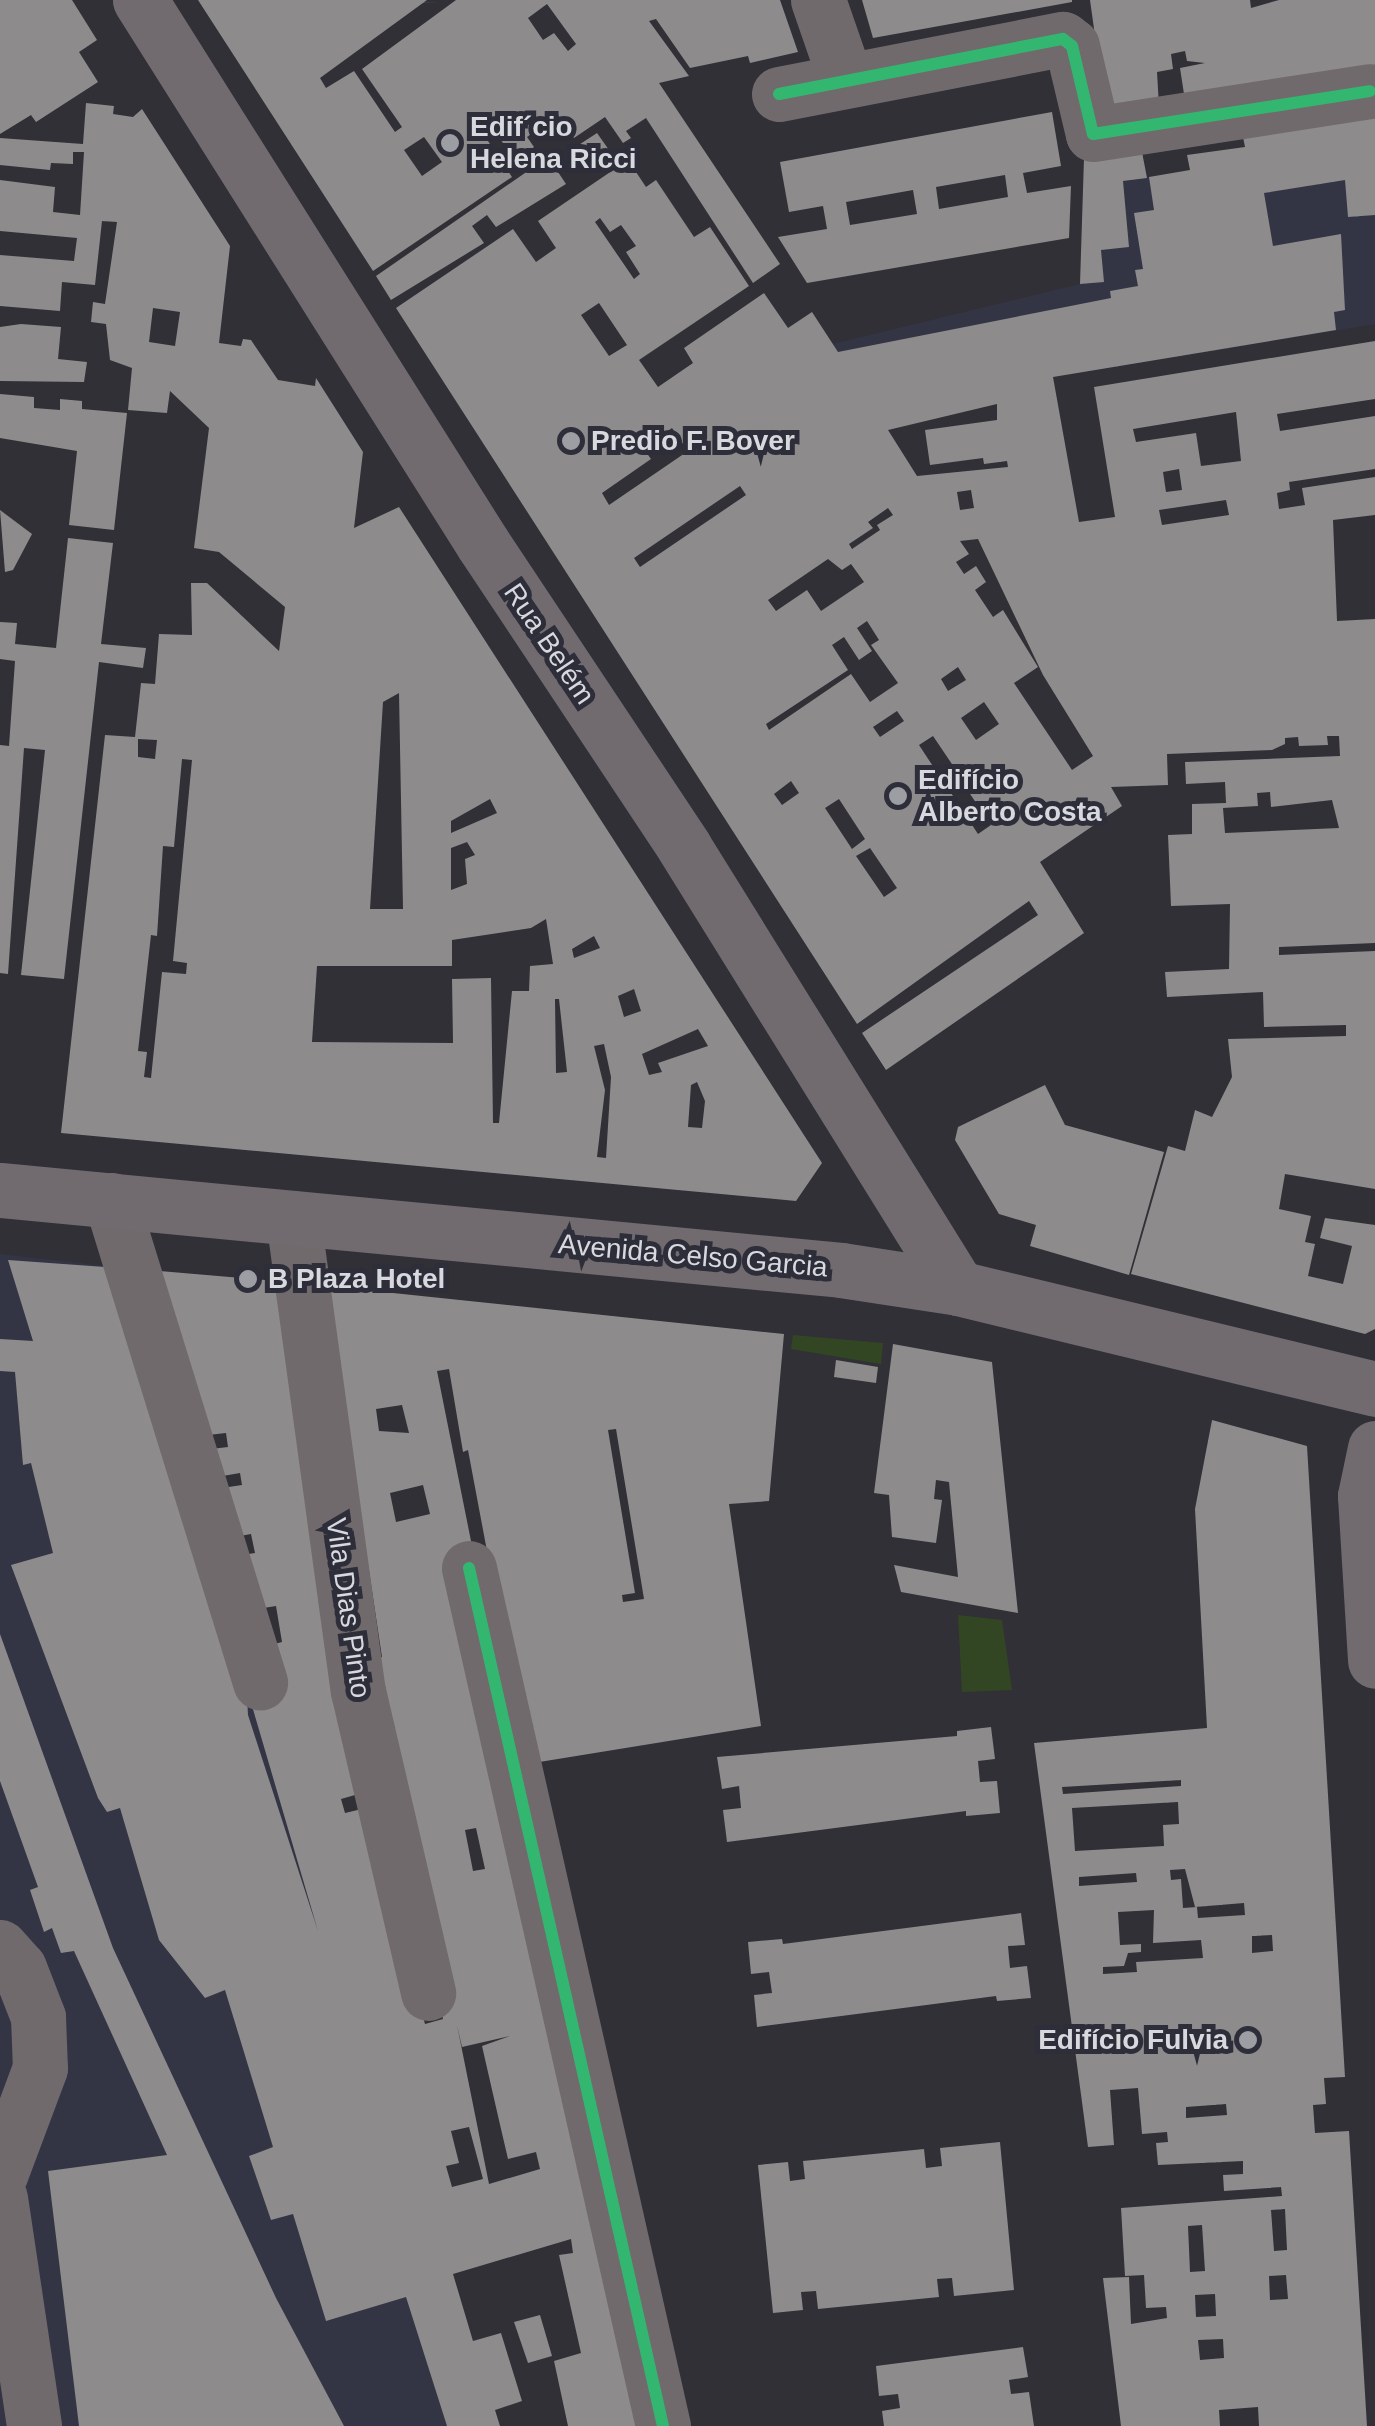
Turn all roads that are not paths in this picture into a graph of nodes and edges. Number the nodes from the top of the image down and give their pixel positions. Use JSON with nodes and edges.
{"nodes":[{"id":1,"x":140,"y":0,"type":"edge"},
{"id":2,"x":818,"y":0,"type":"edge"},
{"id":3,"x":845,"y":78,"type":"junction"},
{"id":4,"x":1370,"y":91,"type":"dead end"},
{"id":5,"x":779,"y":94,"type":"dead end"},
{"id":6,"x":0,"y":1190,"type":"edge"},
{"id":7,"x":112,"y":1200,"type":"junction"},
{"id":8,"x":293,"y":1218,"type":"junction"},
{"id":9,"x":958,"y":1288,"type":"junction"},
{"id":10,"x":1375,"y":1389,"type":"edge"},
{"id":11,"x":1375,"y":1448,"type":"edge"},
{"id":12,"x":469,"y":1568,"type":"dead end"},
{"id":13,"x":1375,"y":1662,"type":"edge"},
{"id":14,"x":260,"y":1682,"type":"dead end"},
{"id":15,"x":0,"y":1947,"type":"edge"},
{"id":16,"x":428,"y":1993,"type":"dead end"},
{"id":17,"x":0,"y":2175,"type":"edge"},
{"id":18,"x":0,"y":2198,"type":"edge"},
{"id":19,"x":34,"y":2426,"type":"edge"},
{"id":20,"x":664,"y":2426,"type":"edge"}],
"edges":[{"from":1,"to":9,"type":"main road","name":"Rua Belém"},
{"from":2,"to":3,"type":"street"},
{"from":3,"to":4,"type":"street"},
{"from":3,"to":5,"type":"street"},
{"from":6,"to":7,"type":"main road","name":"Avenida Celso Garcia"},
{"from":7,"to":8,"type":"main road","name":"Avenida Celso Garcia"},
{"from":7,"to":14,"type":"street"},
{"from":8,"to":9,"type":"main road","name":"Avenida Celso Garcia"},
{"from":8,"to":16,"type":"street","name":"Vila Dias Pinto"},
{"from":9,"to":10,"type":"main road","name":"Avenida Celso Garcia"},
{"from":11,"to":13,"type":"main road"},
{"from":12,"to":20,"type":"street"},
{"from":15,"to":17,"type":"street"},
{"from":18,"to":19,"type":"street"}]}
